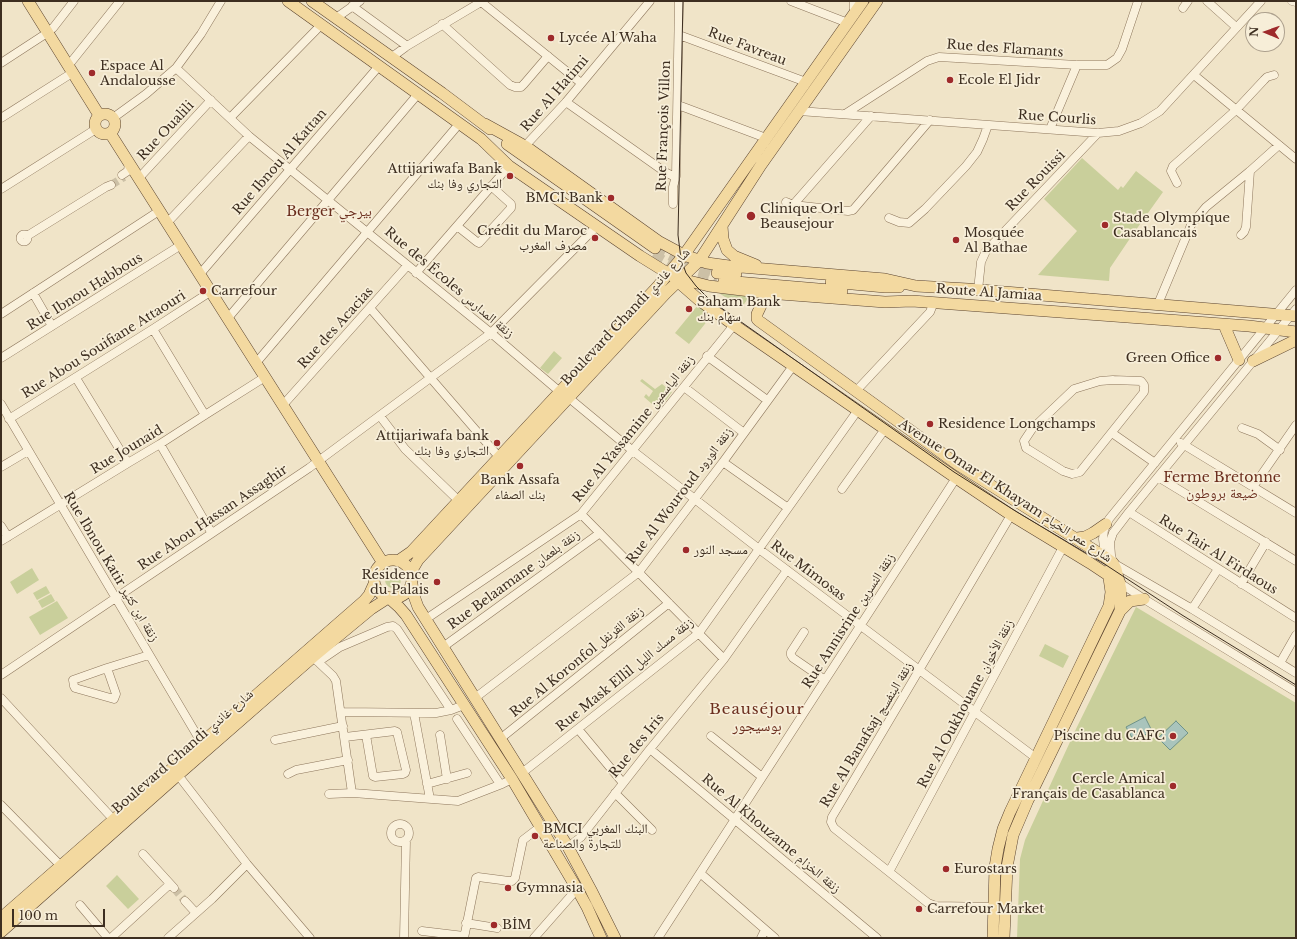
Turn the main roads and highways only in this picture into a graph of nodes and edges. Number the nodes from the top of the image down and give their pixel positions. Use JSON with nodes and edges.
{"nodes":[{"id":1,"x":28,"y":1,"type":"edge"},
{"id":2,"x":288,"y":1,"type":"edge"},
{"id":3,"x":312,"y":1,"type":"edge"},
{"id":4,"x":863,"y":1,"type":"edge"},
{"id":5,"x":877,"y":1,"type":"edge"},
{"id":6,"x":99,"y":115,"type":"junction"},
{"id":7,"x":484,"y":124,"type":"junction"},
{"id":8,"x":110,"y":133,"type":"junction"},
{"id":9,"x":481,"y":139,"type":"junction"},
{"id":10,"x":722,"y":225,"type":"junction"},
{"id":11,"x":684,"y":255,"type":"junction"},
{"id":12,"x":699,"y":261,"type":"junction"},
{"id":13,"x":768,"y":270,"type":"junction"},
{"id":14,"x":669,"y":274,"type":"junction"},
{"id":15,"x":679,"y":280,"type":"junction"},
{"id":16,"x":916,"y":286,"type":"junction"},
{"id":17,"x":767,"y":293,"type":"junction"},
{"id":18,"x":912,"y":301,"type":"junction"},
{"id":19,"x":1294,"y":313,"type":"edge"},
{"id":20,"x":1224,"y":325,"type":"junction"},
{"id":21,"x":1296,"y":332,"type":"edge"},
{"id":22,"x":1296,"y":340,"type":"edge"},
{"id":23,"x":1239,"y":360,"type":"road end"},
{"id":24,"x":1252,"y":361,"type":"road end"},
{"id":25,"x":564,"y":395,"type":"junction"},
{"id":26,"x":1106,"y":524,"type":"road end"},
{"id":27,"x":1077,"y":538,"type":"junction"},
{"id":28,"x":1109,"y":560,"type":"junction"},
{"id":29,"x":398,"y":561,"type":"junction"},
{"id":30,"x":383,"y":563,"type":"junction"},
{"id":31,"x":411,"y":572,"type":"junction"},
{"id":32,"x":1109,"y":575,"type":"junction"},
{"id":33,"x":1120,"y":583,"type":"junction"},
{"id":34,"x":374,"y":584,"type":"junction"},
{"id":35,"x":412,"y":584,"type":"junction"},
{"id":36,"x":389,"y":598,"type":"junction"},
{"id":37,"x":1144,"y":599,"type":"road end"},
{"id":38,"x":1120,"y":611,"type":"junction"},
{"id":39,"x":1,"y":918,"type":"edge"},
{"id":40,"x":1,"y":932,"type":"edge"},
{"id":41,"x":602,"y":938,"type":"edge"},
{"id":42,"x":615,"y":938,"type":"edge"},
{"id":43,"x":993,"y":938,"type":"edge"},
{"id":44,"x":1004,"y":938,"type":"edge"}],
"edges":[{"from":1,"to":6,"type":"main road"},
{"from":2,"to":9,"type":"main road"},
{"from":3,"to":7,"type":"main road"},
{"from":4,"to":11,"type":"main road","name":"Boulevard Ghandi شارع غاندي"},
{"from":5,"to":10,"type":"main road","name":"Boulevard Ghandi شارع غاندي"},
{"from":6,"to":8,"type":"main road"},
{"from":6,"to":8,"type":"main road"},
{"from":7,"to":9,"type":"main road"},
{"from":7,"to":11,"type":"main road","name":"Route Al Jamiaa"},
{"from":8,"to":30,"type":"main road"},
{"from":9,"to":14,"type":"main road"},
{"from":10,"to":12,"type":"main road","name":"Boulevard Ghandi شارع غاندي"},
{"from":10,"to":13,"type":"main road"},
{"from":11,"to":12,"type":"main road","name":"Route Al Jamiaa"},
{"from":11,"to":14,"type":"main road","name":"Boulevard Ghandi شارع غاندي"},
{"from":12,"to":13,"type":"main road","name":"Route Al Jamiaa"},
{"from":12,"to":15,"type":"main road","name":"Boulevard Ghandi شارع غاندي"},
{"from":13,"to":16,"type":"main road","name":"Route Al Jamiaa"},
{"from":14,"to":15,"type":"main road"},
{"from":14,"to":25,"type":"main road","name":"Boulevard Ghandi شارع غاندي"},
{"from":15,"to":17,"type":"main road","name":"Route Al Jamiaa"},
{"from":15,"to":25,"type":"main road","name":"Boulevard Ghandi شارع غاندي"},
{"from":15,"to":32,"type":"main road","name":"Avenue Omar El Khayam شارع عمر الخيام"},
{"from":16,"to":18,"type":"main road"},
{"from":16,"to":19,"type":"main road","name":"Route Al Jamiaa"},
{"from":17,"to":18,"type":"main road","name":"Route Al Jamiaa"},
{"from":17,"to":27,"type":"main road","name":"Avenue Omar El Khayam شارع عمر الخيام"},
{"from":18,"to":20,"type":"main road","name":"Route Al Jamiaa"},
{"from":20,"to":21,"type":"main road","name":"Route Al Jamiaa"},
{"from":20,"to":23,"type":"main road"},
{"from":22,"to":24,"type":"main road"},
{"from":25,"to":29,"type":"main road","name":"Boulevard Ghandi شارع غاندي"},
{"from":25,"to":31,"type":"main road","name":"Boulevard Ghandi شارع غاندي"},
{"from":26,"to":27,"type":"main road"},
{"from":27,"to":28,"type":"main road","name":"Avenue Omar El Khayam شارع عمر الخيام"},
{"from":28,"to":32,"type":"main road"},
{"from":28,"to":33,"type":"main road"},
{"from":29,"to":30,"type":"main road"},
{"from":29,"to":31,"type":"main road"},
{"from":30,"to":34,"type":"main road"},
{"from":31,"to":35,"type":"main road"},
{"from":32,"to":33,"type":"main road","name":"Avenue Omar El Khayam شارع عمر الخيام"},
{"from":32,"to":43,"type":"main road"},
{"from":33,"to":38,"type":"main road"},
{"from":34,"to":36,"type":"main road"},
{"from":34,"to":39,"type":"main road","name":"Boulevard Ghandi شارع غاندي"},
{"from":35,"to":36,"type":"main road"},
{"from":35,"to":42,"type":"main road"},
{"from":36,"to":40,"type":"main road","name":"Boulevard Ghandi شارع غاندي"},
{"from":36,"to":41,"type":"main road"},
{"from":37,"to":38,"type":"main road"},
{"from":38,"to":44,"type":"main road"}]}
